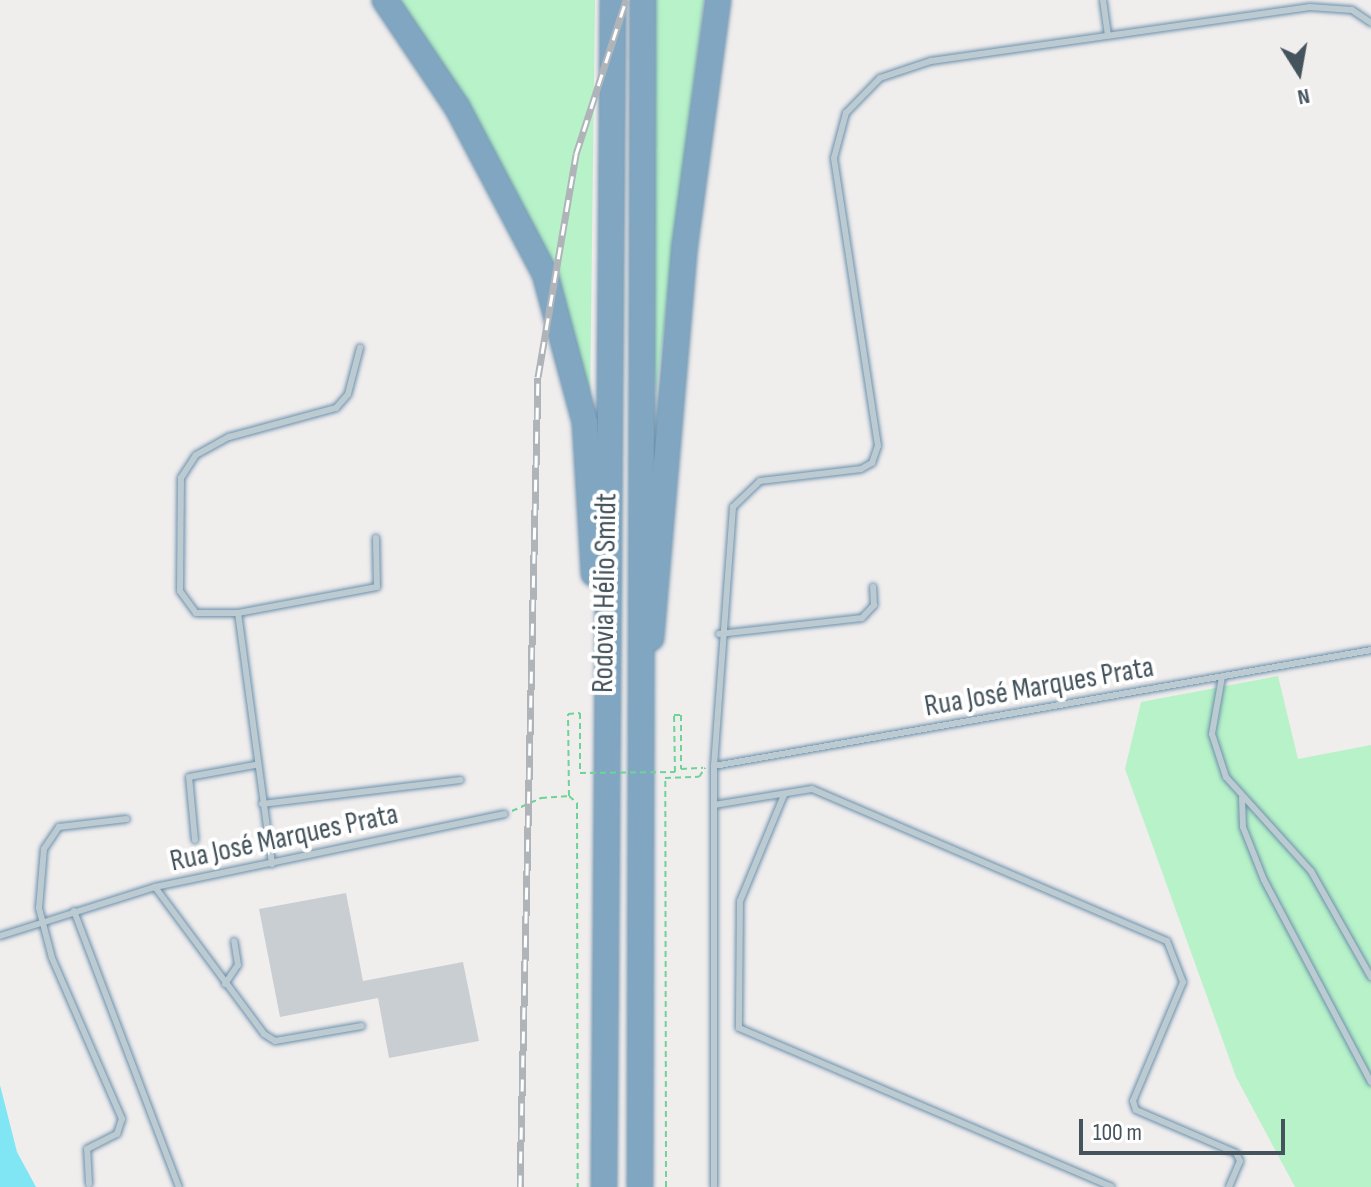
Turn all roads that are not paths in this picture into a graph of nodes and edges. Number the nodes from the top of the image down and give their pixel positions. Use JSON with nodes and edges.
{"nodes":[{"id":1,"x":385,"y":0,"type":"edge"},
{"id":2,"x":613,"y":0,"type":"edge"},
{"id":3,"x":643,"y":0,"type":"edge"},
{"id":4,"x":718,"y":0,"type":"edge"},
{"id":5,"x":1103,"y":0,"type":"edge"},
{"id":6,"x":1371,"y":23,"type":"edge"},
{"id":7,"x":1108,"y":36,"type":"junction"},
{"id":8,"x":360,"y":348,"type":"dead end"},
{"id":9,"x":376,"y":538,"type":"dead end"},
{"id":10,"x":873,"y":587,"type":"dead end"},
{"id":11,"x":238,"y":613,"type":"junction"},
{"id":12,"x":719,"y":634,"type":"junction"},
{"id":13,"x":1371,"y":650,"type":"edge"},
{"id":14,"x":1222,"y":677,"type":"junction"},
{"id":15,"x":636,"y":719,"type":"junction"},
{"id":16,"x":607,"y":723,"type":"junction"},
{"id":17,"x":255,"y":765,"type":"junction"},
{"id":18,"x":714,"y":766,"type":"junction"},
{"id":19,"x":461,"y":780,"type":"dead end"},
{"id":20,"x":784,"y":795,"type":"junction"},
{"id":21,"x":1242,"y":798,"type":"junction"},
{"id":22,"x":262,"y":804,"type":"junction"},
{"id":23,"x":714,"y":805,"type":"junction"},
{"id":24,"x":504,"y":814,"type":"road end"},
{"id":25,"x":127,"y":819,"type":"dead end"},
{"id":26,"x":195,"y":840,"type":"dead end"},
{"id":27,"x":272,"y":864,"type":"junction"},
{"id":28,"x":155,"y":887,"type":"junction"},
{"id":29,"x":74,"y":911,"type":"junction"},
{"id":30,"x":42,"y":921,"type":"junction"},
{"id":31,"x":0,"y":936,"type":"edge"},
{"id":32,"x":234,"y":941,"type":"dead end"},
{"id":33,"x":1371,"y":977,"type":"edge"},
{"id":34,"x":225,"y":984,"type":"junction"},
{"id":35,"x":362,"y":1026,"type":"dead end"},
{"id":36,"x":1371,"y":1082,"type":"edge"},
{"id":37,"x":89,"y":1184,"type":"dead end"},
{"id":38,"x":179,"y":1187,"type":"edge"},
{"id":39,"x":604,"y":1187,"type":"edge"},
{"id":40,"x":640,"y":1187,"type":"edge"},
{"id":41,"x":714,"y":1187,"type":"edge"},
{"id":42,"x":1111,"y":1187,"type":"edge"},
{"id":43,"x":1229,"y":1187,"type":"edge"}],
"edges":[{"from":1,"to":16,"type":"highway"},
{"from":2,"to":16,"type":"highway","name":"Rodovia Hélio Smidt"},
{"from":3,"to":15,"type":"highway","name":"Rodovia Hélio Smidt"},
{"from":4,"to":15,"type":"highway"},
{"from":5,"to":7,"type":"lane"},
{"from":6,"to":7,"type":"lane"},
{"from":7,"to":12,"type":"lane"},
{"from":8,"to":11,"type":"lane"},
{"from":9,"to":11,"type":"lane"},
{"from":10,"to":12,"type":"lane"},
{"from":11,"to":17,"type":"lane"},
{"from":12,"to":18,"type":"lane"},
{"from":13,"to":14,"type":"lane","name":"Rua José Marques Prata"},
{"from":14,"to":18,"type":"lane","name":"Rua José Marques Prata"},
{"from":14,"to":21,"type":"lane"},
{"from":15,"to":40,"type":"highway","name":"Rodovia Hélio Smidt"},
{"from":16,"to":39,"type":"highway","name":"Rodovia Hélio Smidt"},
{"from":17,"to":22,"type":"lane"},
{"from":17,"to":26,"type":"lane"},
{"from":18,"to":23,"type":"lane"},
{"from":19,"to":22,"type":"lane"},
{"from":20,"to":23,"type":"lane"},
{"from":20,"to":42,"type":"lane"},
{"from":20,"to":43,"type":"lane"},
{"from":21,"to":33,"type":"lane"},
{"from":21,"to":36,"type":"lane"},
{"from":22,"to":27,"type":"lane"},
{"from":23,"to":41,"type":"lane"},
{"from":24,"to":27,"type":"lane","name":"Rua José Marques Prata"},
{"from":25,"to":30,"type":"lane"},
{"from":27,"to":28,"type":"lane","name":"Rua José Marques Prata"},
{"from":28,"to":29,"type":"lane","name":"Rua José Marques Prata"},
{"from":28,"to":34,"type":"lane"},
{"from":29,"to":30,"type":"lane","name":"Rua José Marques Prata"},
{"from":29,"to":38,"type":"lane"},
{"from":30,"to":31,"type":"lane","name":"Rua José Marques Prata"},
{"from":30,"to":37,"type":"lane"},
{"from":32,"to":34,"type":"lane"},
{"from":34,"to":35,"type":"lane"}]}
